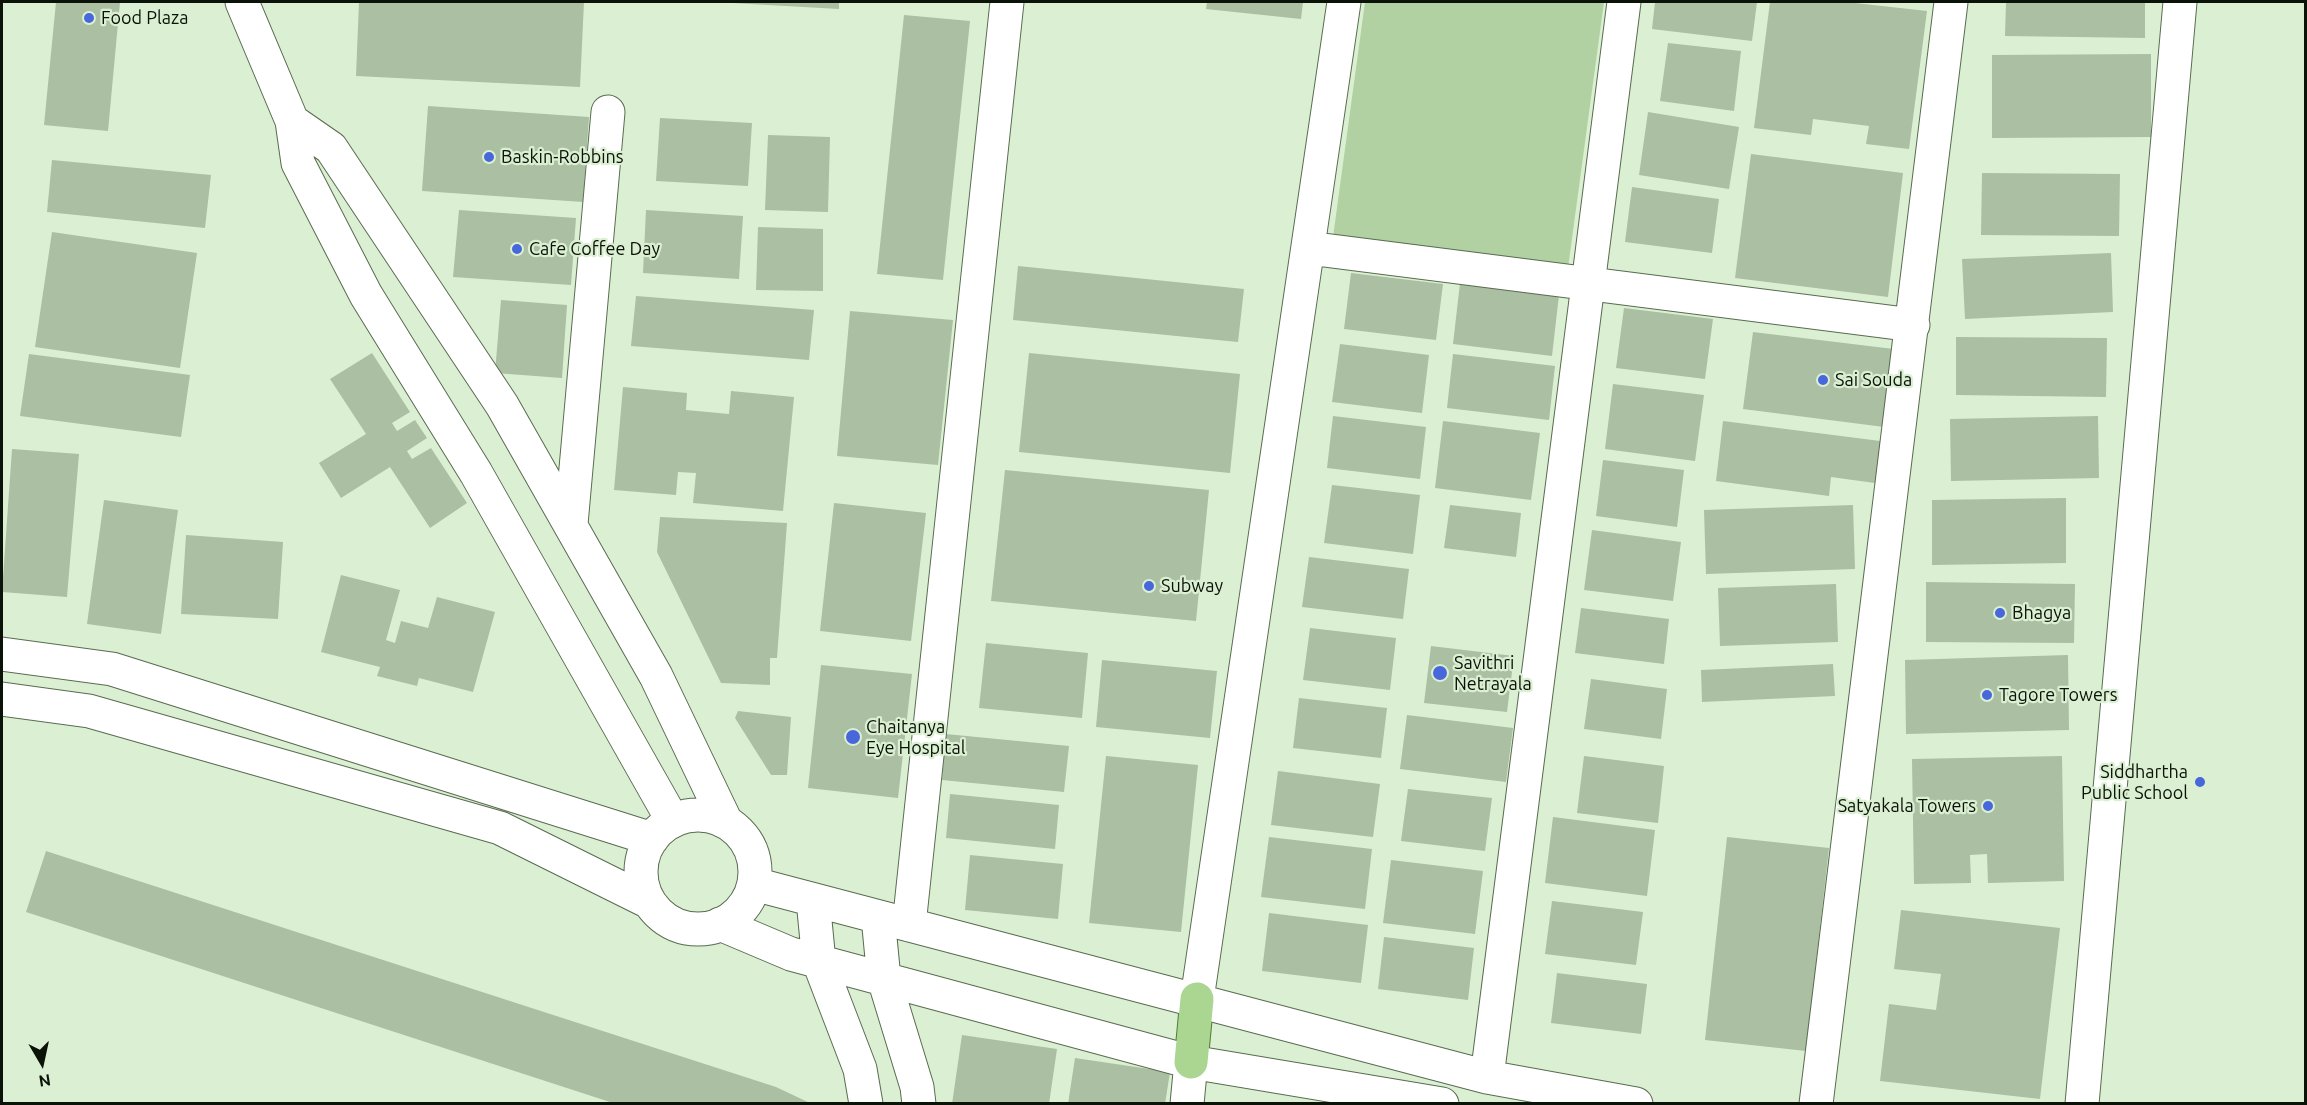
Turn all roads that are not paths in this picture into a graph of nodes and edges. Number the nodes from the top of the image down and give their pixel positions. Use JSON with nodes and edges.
{"nodes":[{"id":1,"x":242,"y":2,"type":"edge"},
{"id":2,"x":1007,"y":2,"type":"edge"},
{"id":3,"x":1344,"y":2,"type":"edge"},
{"id":4,"x":1624,"y":2,"type":"edge"},
{"id":5,"x":1951,"y":2,"type":"edge"},
{"id":6,"x":2180,"y":2,"type":"edge"},
{"id":7,"x":608,"y":112,"type":"dead end"},
{"id":8,"x":292,"y":121,"type":"junction"},
{"id":9,"x":1308,"y":248,"type":"junction"},
{"id":10,"x":1588,"y":283,"type":"junction"},
{"id":11,"x":1913,"y":325,"type":"junction"},
{"id":12,"x":571,"y":524,"type":"junction"},
{"id":13,"x":2,"y":654,"type":"edge"},
{"id":14,"x":2,"y":699,"type":"edge"},
{"id":15,"x":726,"y":822,"type":"junction"},
{"id":16,"x":662,"y":830,"type":"junction"},
{"id":17,"x":754,"y":884,"type":"junction"},
{"id":18,"x":813,"y":900,"type":"junction"},
{"id":19,"x":649,"y":902,"type":"junction"},
{"id":20,"x":894,"y":921,"type":"junction"},
{"id":21,"x":720,"y":924,"type":"junction"},
{"id":22,"x":819,"y":962,"type":"junction"},
{"id":23,"x":884,"y":979,"type":"junction"},
{"id":24,"x":1197,"y":999,"type":"junction"},
{"id":25,"x":1191,"y":1062,"type":"junction"},
{"id":26,"x":1487,"y":1077,"type":"junction"},
{"id":27,"x":866,"y":1104,"type":"edge"},
{"id":28,"x":919,"y":1104,"type":"edge"},
{"id":29,"x":1187,"y":1104,"type":"edge"},
{"id":30,"x":1442,"y":1104,"type":"edge"},
{"id":31,"x":1636,"y":1104,"type":"edge"},
{"id":32,"x":1816,"y":1104,"type":"edge"},
{"id":33,"x":2082,"y":1104,"type":"edge"}],
"edges":[{"from":1,"to":8,"type":"street"},
{"from":2,"to":20,"type":"street"},
{"from":3,"to":9,"type":"street"},
{"from":4,"to":10,"type":"street"},
{"from":5,"to":11,"type":"street"},
{"from":6,"to":33,"type":"street"},
{"from":7,"to":12,"type":"street"},
{"from":8,"to":12,"type":"street"},
{"from":8,"to":16,"type":"street"},
{"from":9,"to":10,"type":"street"},
{"from":9,"to":24,"type":"street"},
{"from":10,"to":11,"type":"street"},
{"from":10,"to":26,"type":"street"},
{"from":11,"to":32,"type":"street"},
{"from":12,"to":15,"type":"street"},
{"from":13,"to":16,"type":"street"},
{"from":14,"to":19,"type":"street"},
{"from":15,"to":16,"type":"street"},
{"from":15,"to":17,"type":"street"},
{"from":16,"to":19,"type":"street"},
{"from":17,"to":18,"type":"street"},
{"from":17,"to":21,"type":"street"},
{"from":18,"to":20,"type":"street"},
{"from":18,"to":22,"type":"street"},
{"from":19,"to":21,"type":"street"},
{"from":20,"to":23,"type":"street"},
{"from":20,"to":24,"type":"street"},
{"from":21,"to":22,"type":"street"},
{"from":22,"to":23,"type":"street"},
{"from":22,"to":27,"type":"street"},
{"from":23,"to":25,"type":"street"},
{"from":23,"to":28,"type":"street"},
{"from":24,"to":25,"type":"main road"},
{"from":24,"to":26,"type":"street"},
{"from":25,"to":29,"type":"street"},
{"from":25,"to":30,"type":"street"},
{"from":26,"to":31,"type":"street"}]}
